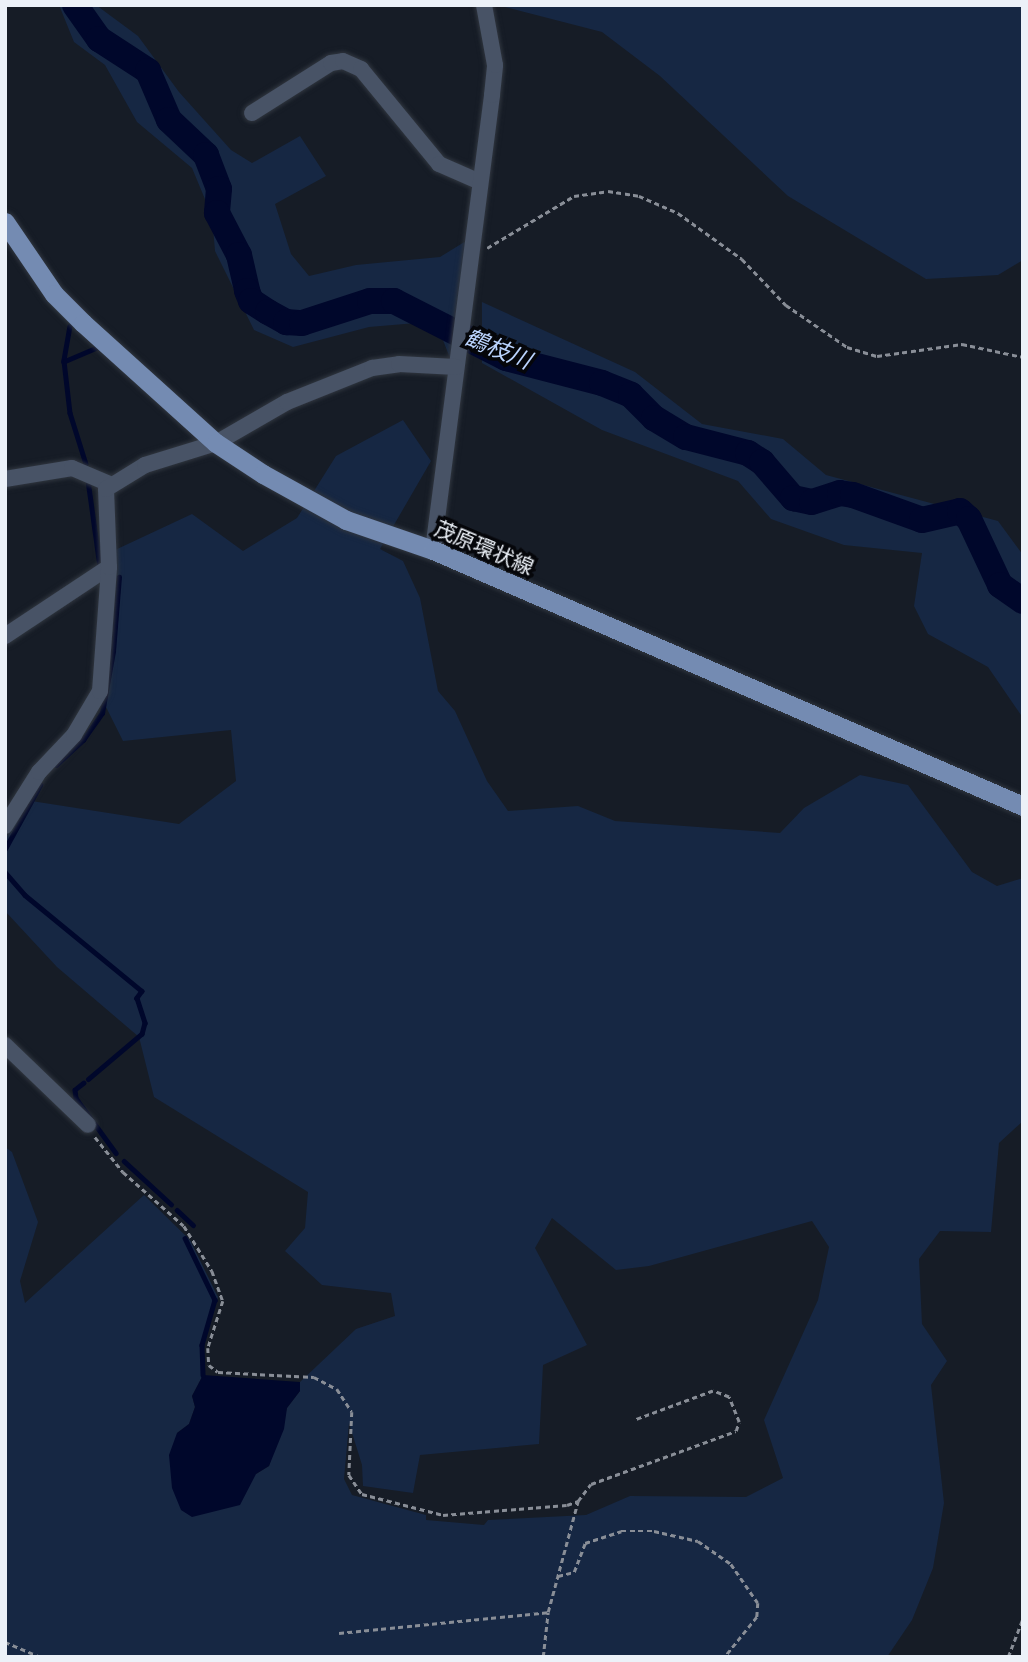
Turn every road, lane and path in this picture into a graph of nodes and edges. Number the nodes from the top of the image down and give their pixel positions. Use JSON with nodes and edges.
{"nodes":[{"id":1,"x":484,"y":5,"type":"edge"},
{"id":2,"x":252,"y":113,"type":"dead end"},
{"id":3,"x":478,"y":181,"type":"junction"},
{"id":4,"x":5,"y":222,"type":"edge"},
{"id":5,"x":470,"y":258,"type":"junction"},
{"id":6,"x":1023,"y":357,"type":"edge"},
{"id":7,"x":456,"y":362,"type":"junction"},
{"id":8,"x":216,"y":443,"type":"junction"},
{"id":9,"x":5,"y":479,"type":"edge"},
{"id":10,"x":112,"y":485,"type":"junction"},
{"id":11,"x":433,"y":550,"type":"junction"},
{"id":12,"x":109,"y":567,"type":"junction"},
{"id":13,"x":5,"y":636,"type":"edge"},
{"id":14,"x":1023,"y":806,"type":"edge"},
{"id":15,"x":5,"y":826,"type":"edge"},
{"id":16,"x":5,"y":1045,"type":"edge"},
{"id":17,"x":88,"y":1125,"type":"joint"},
{"id":18,"x":635,"y":1420,"type":"dead end"},
{"id":19,"x":578,"y":1501,"type":"junction"},
{"id":20,"x":558,"y":1576,"type":"junction"},
{"id":21,"x":548,"y":1612,"type":"junction"},
{"id":22,"x":1023,"y":1618,"type":"edge"},
{"id":23,"x":340,"y":1633,"type":"dead end"},
{"id":24,"x":5,"y":1642,"type":"edge"},
{"id":25,"x":41,"y":1657,"type":"edge"},
{"id":26,"x":543,"y":1657,"type":"edge"},
{"id":27,"x":725,"y":1657,"type":"edge"},
{"id":28,"x":1008,"y":1657,"type":"edge"}],
"edges":[{"from":1,"to":3,"type":"street"},
{"from":2,"to":3,"type":"street"},
{"from":3,"to":5,"type":"street"},
{"from":4,"to":8,"type":"main road","name":"茂原環状線"},
{"from":5,"to":6,"type":"path"},
{"from":5,"to":7,"type":"street"},
{"from":7,"to":8,"type":"street"},
{"from":7,"to":11,"type":"street"},
{"from":8,"to":10,"type":"street"},
{"from":8,"to":11,"type":"main road","name":"茂原環状線"},
{"from":9,"to":10,"type":"street"},
{"from":10,"to":12,"type":"street"},
{"from":11,"to":14,"type":"main road","name":"茂原環状線"},
{"from":12,"to":13,"type":"street"},
{"from":12,"to":15,"type":"street"},
{"from":16,"to":17,"type":"street"},
{"from":17,"to":19,"type":"path"},
{"from":18,"to":19,"type":"path"},
{"from":19,"to":20,"type":"path"},
{"from":20,"to":21,"type":"path"},
{"from":20,"to":27,"type":"path"},
{"from":21,"to":23,"type":"path"},
{"from":21,"to":26,"type":"path"},
{"from":22,"to":28,"type":"path"},
{"from":24,"to":25,"type":"path"}]}
